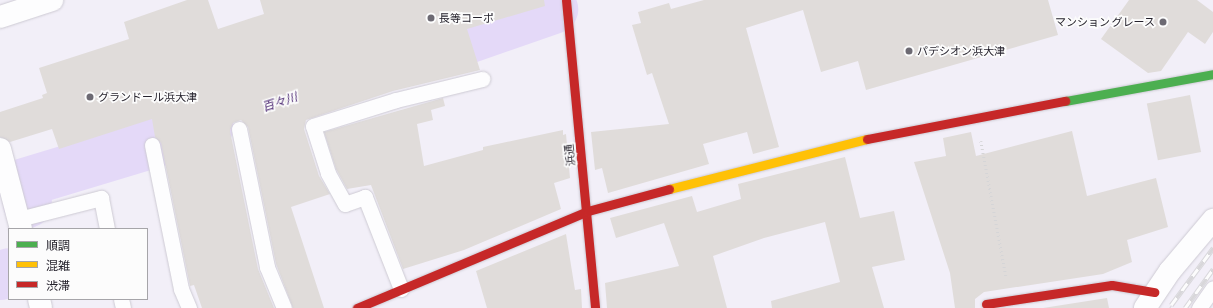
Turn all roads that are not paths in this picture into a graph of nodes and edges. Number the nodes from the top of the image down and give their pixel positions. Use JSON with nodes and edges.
{"nodes":[{"id":1,"x":52,"y":0,"type":"edge"},
{"id":2,"x":566,"y":0,"type":"edge"},
{"id":3,"x":0,"y":17,"type":"edge"},
{"id":4,"x":1213,"y":74,"type":"edge"},
{"id":5,"x":482,"y":79,"type":"dead end"},
{"id":6,"x":239,"y":129,"type":"dead end"},
{"id":7,"x":152,"y":145,"type":"dead end"},
{"id":8,"x":0,"y":149,"type":"edge"},
{"id":9,"x":3,"y":173,"type":"edge"},
{"id":10,"x":588,"y":211,"type":"junction"},
{"id":11,"x":1213,"y":220,"type":"edge"},
{"id":12,"x":20,"y":224,"type":"edge"},
{"id":13,"x":107,"y":228,"type":"edge"},
{"id":14,"x":1213,"y":288,"type":"edge"},
{"id":15,"x":401,"y":289,"type":"junction"},
{"id":16,"x":1149,"y":300,"type":"edge"},
{"id":17,"x":986,"y":304,"type":"dead end"},
{"id":18,"x":189,"y":308,"type":"edge"},
{"id":19,"x":284,"y":308,"type":"edge"},
{"id":20,"x":357,"y":308,"type":"edge"},
{"id":21,"x":595,"y":308,"type":"edge"},
{"id":22,"x":1199,"y":308,"type":"edge"}],
"edges":[{"from":1,"to":3,"type":"street"},
{"from":2,"to":10,"type":"street","name":"浜通"},
{"from":4,"to":10,"type":"street"},
{"from":5,"to":15,"type":"lane"},
{"from":6,"to":19,"type":"lane"},
{"from":7,"to":18,"type":"lane"},
{"from":8,"to":9,"type":"street"},
{"from":9,"to":12,"type":"street"},
{"from":10,"to":15,"type":"street"},
{"from":10,"to":21,"type":"street","name":"浜通"},
{"from":11,"to":16,"type":"street"},
{"from":12,"to":13,"type":"lane"},
{"from":14,"to":22,"type":"lane"},
{"from":15,"to":20,"type":"street"},
{"from":16,"to":17,"type":"street"}]}
